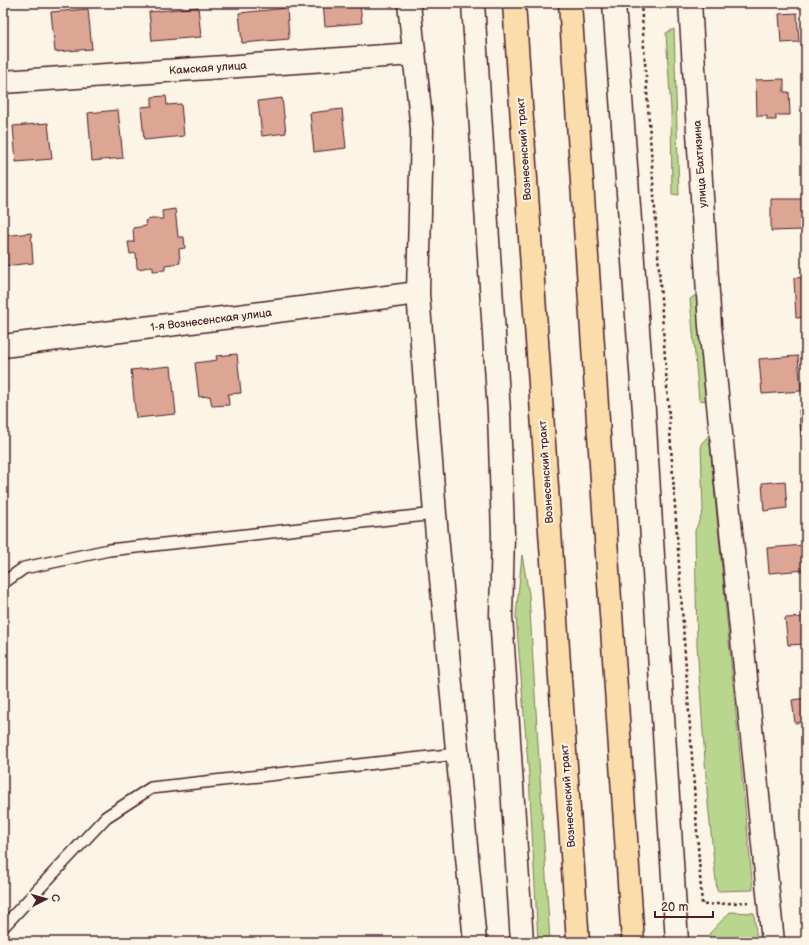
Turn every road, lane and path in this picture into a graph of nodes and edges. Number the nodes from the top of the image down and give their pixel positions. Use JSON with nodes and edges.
{"nodes":[{"id":1,"x":409,"y":3,"type":"edge"},
{"id":2,"x":473,"y":3,"type":"edge"},
{"id":3,"x":514,"y":3,"type":"edge"},
{"id":4,"x":570,"y":3,"type":"edge"},
{"id":5,"x":614,"y":3,"type":"edge"},
{"id":6,"x":641,"y":3,"type":"edge"},
{"id":7,"x":690,"y":3,"type":"edge"},
{"id":8,"x":414,"y":54,"type":"junction"},
{"id":9,"x":3,"y":82,"type":"edge"},
{"id":10,"x":418,"y":293,"type":"junction"},
{"id":11,"x":3,"y":346,"type":"edge"},
{"id":12,"x":435,"y":514,"type":"junction"},
{"id":13,"x":3,"y":582,"type":"edge"},
{"id":14,"x":457,"y":754,"type":"junction"},
{"id":15,"x":769,"y":900,"type":"junction"},
{"id":16,"x":3,"y":927,"type":"edge"},
{"id":17,"x":475,"y":942,"type":"edge"},
{"id":18,"x":522,"y":942,"type":"edge"},
{"id":19,"x":578,"y":942,"type":"edge"},
{"id":20,"x":633,"y":942,"type":"edge"},
{"id":21,"x":677,"y":942,"type":"edge"},
{"id":22,"x":773,"y":942,"type":"edge"}],
"edges":[{"from":1,"to":8,"type":"street"},
{"from":2,"to":18,"type":"street"},
{"from":3,"to":19,"type":"main road","name":"Вознесенский тракт"},
{"from":4,"to":20,"type":"main road"},
{"from":5,"to":21,"type":"street"},
{"from":6,"to":15,"type":"path"},
{"from":7,"to":15,"type":"street","name":"улица Бахтизина"},
{"from":8,"to":9,"type":"street","name":"Камская улица"},
{"from":8,"to":10,"type":"street"},
{"from":10,"to":11,"type":"street","name":"1-я Вознесенская улица"},
{"from":10,"to":12,"type":"street"},
{"from":12,"to":13,"type":"lane"},
{"from":12,"to":14,"type":"street"},
{"from":14,"to":16,"type":"lane"},
{"from":14,"to":17,"type":"street"},
{"from":15,"to":22,"type":"street","name":"улица Бахтизина"}]}
